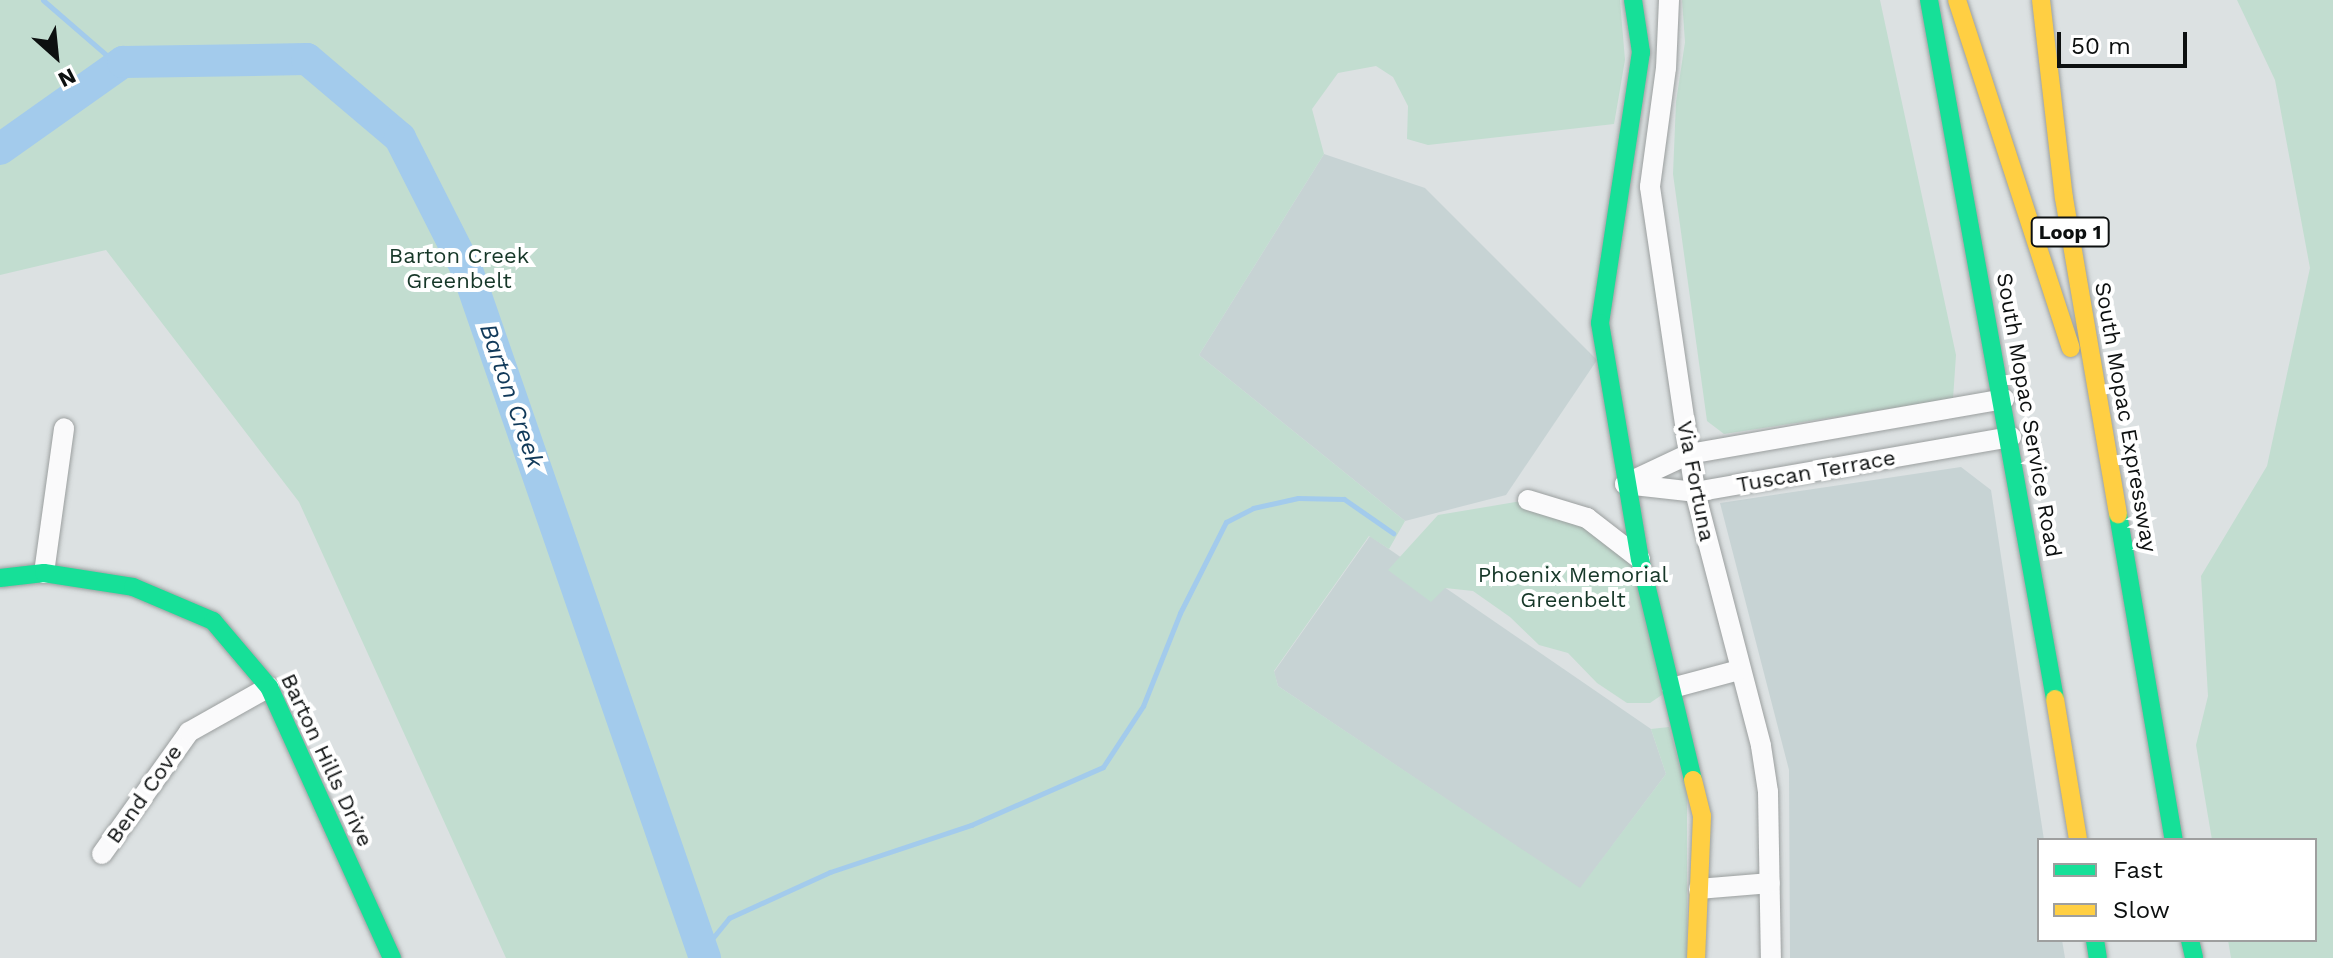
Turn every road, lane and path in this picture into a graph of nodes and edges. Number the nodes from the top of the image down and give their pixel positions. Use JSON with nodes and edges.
{"nodes":[{"id":1,"x":1633,"y":0,"type":"edge"},
{"id":2,"x":1669,"y":0,"type":"edge"},
{"id":3,"x":1929,"y":0,"type":"edge"},
{"id":4,"x":1957,"y":0,"type":"edge"},
{"id":5,"x":2041,"y":0,"type":"edge"},
{"id":6,"x":1621,"y":167,"type":"junction"},
{"id":7,"x":1651,"y":170,"type":"junction"},
{"id":8,"x":2004,"y":399,"type":"junction"},
{"id":9,"x":64,"y":428,"type":"dead end"},
{"id":10,"x":2011,"y":437,"type":"junction"},
{"id":11,"x":1689,"y":454,"type":"junction"},
{"id":12,"x":2108,"y":462,"type":"junction"},
{"id":13,"x":1625,"y":484,"type":"junction"},
{"id":14,"x":1695,"y":492,"type":"junction"},
{"id":15,"x":1528,"y":500,"type":"dead end"},
{"id":16,"x":1640,"y":559,"type":"junction"},
{"id":17,"x":44,"y":573,"type":"junction"},
{"id":18,"x":0,"y":578,"type":"edge"},
{"id":19,"x":1739,"y":670,"type":"junction"},
{"id":20,"x":269,"y":687,"type":"junction"},
{"id":21,"x":1672,"y":688,"type":"junction"},
{"id":22,"x":2078,"y":838,"type":"edge"},
{"id":23,"x":2174,"y":838,"type":"edge"},
{"id":24,"x":102,"y":854,"type":"dead end"},
{"id":25,"x":1770,"y":883,"type":"junction"},
{"id":26,"x":1699,"y":889,"type":"junction"},
{"id":27,"x":392,"y":958,"type":"edge"},
{"id":28,"x":1696,"y":958,"type":"edge"},
{"id":29,"x":1771,"y":958,"type":"edge"}],
"edges":[{"from":1,"to":6,"type":"main road"},
{"from":2,"to":7,"type":"street","name":"Via Fortuna"},
{"from":3,"to":8,"type":"main road","name":"South Mopac Service Road"},
{"from":4,"to":12,"type":"main road"},
{"from":5,"to":12,"type":"main road","name":"South Mopac Expressway","number":"Loop 1"},
{"from":6,"to":7,"type":"street"},
{"from":6,"to":13,"type":"main road"},
{"from":7,"to":11,"type":"street","name":"Via Fortuna"},
{"from":8,"to":10,"type":"main road","name":"South Mopac Service Road"},
{"from":8,"to":11,"type":"street","name":"Tuscan Terrace"},
{"from":9,"to":17,"type":"street"},
{"from":10,"to":14,"type":"street","name":"Tuscan Terrace"},
{"from":10,"to":22,"type":"main road","name":"South Mopac Service Road"},
{"from":11,"to":13,"type":"street","name":"Tuscan Terrace"},
{"from":11,"to":14,"type":"street","name":"Via Fortuna"},
{"from":12,"to":23,"type":"main road","name":"South Mopac Expressway","number":"Loop 1"},
{"from":13,"to":14,"type":"street","name":"Tuscan Terrace"},
{"from":13,"to":16,"type":"main road"},
{"from":14,"to":19,"type":"street","name":"Via Fortuna"},
{"from":15,"to":16,"type":"street"},
{"from":16,"to":21,"type":"main road"},
{"from":17,"to":18,"type":"main road","name":"Barton Hills Drive"},
{"from":17,"to":20,"type":"main road","name":"Barton Hills Drive"},
{"from":19,"to":21,"type":"street"},
{"from":19,"to":25,"type":"street","name":"Via Fortuna"},
{"from":20,"to":24,"type":"street","name":"Bend Cove"},
{"from":20,"to":27,"type":"main road","name":"Barton Hills Drive"},
{"from":21,"to":26,"type":"main road"},
{"from":25,"to":26,"type":"street"},
{"from":25,"to":29,"type":"street","name":"Via Fortuna"},
{"from":26,"to":28,"type":"main road"}]}
